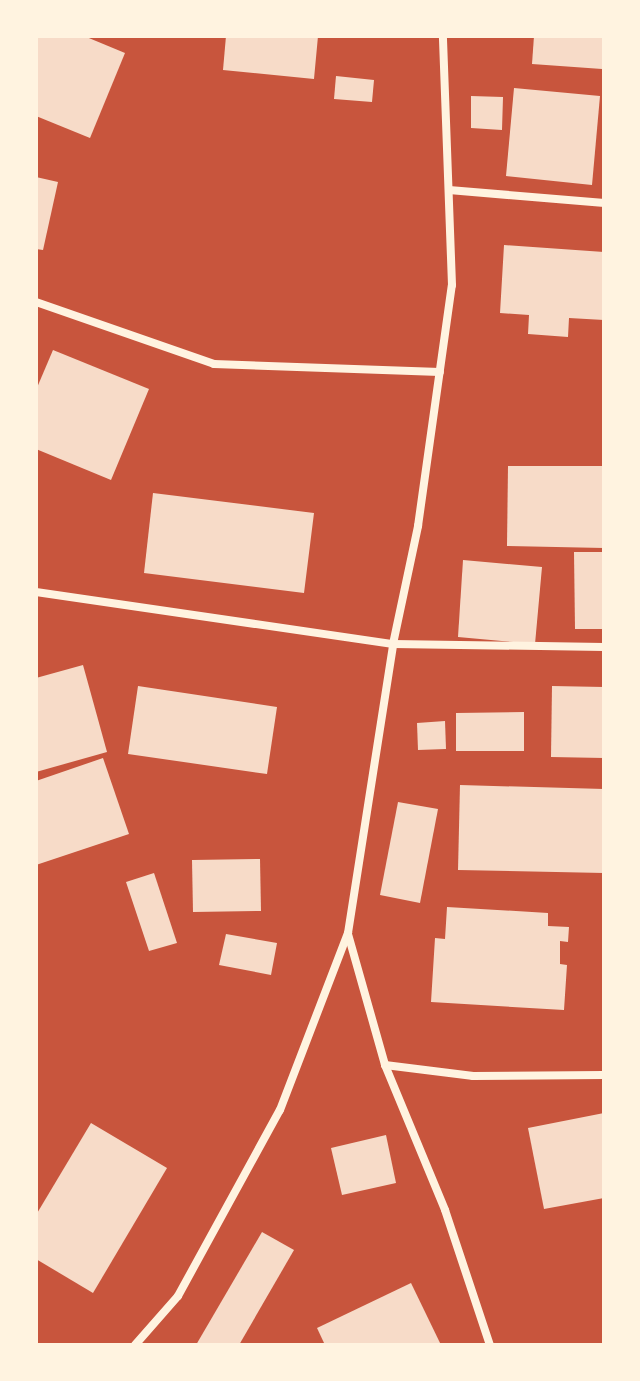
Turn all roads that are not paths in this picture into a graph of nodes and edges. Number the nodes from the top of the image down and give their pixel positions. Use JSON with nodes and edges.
{"nodes":[{"id":1,"x":443,"y":36,"type":"edge"},
{"id":2,"x":449,"y":190,"type":"junction"},
{"id":3,"x":604,"y":203,"type":"edge"},
{"id":4,"x":36,"y":302,"type":"edge"},
{"id":5,"x":440,"y":372,"type":"junction"},
{"id":6,"x":36,"y":592,"type":"edge"},
{"id":7,"x":393,"y":644,"type":"junction"},
{"id":8,"x":604,"y":647,"type":"edge"},
{"id":9,"x":348,"y":933,"type":"junction"},
{"id":10,"x":385,"y":1065,"type":"junction"},
{"id":11,"x":604,"y":1075,"type":"edge"},
{"id":12,"x":135,"y":1345,"type":"edge"},
{"id":13,"x":490,"y":1345,"type":"edge"}],
"edges":[{"from":1,"to":2,"type":"street"},
{"from":2,"to":3,"type":"street"},
{"from":2,"to":5,"type":"street"},
{"from":4,"to":5,"type":"street"},
{"from":5,"to":7,"type":"street"},
{"from":6,"to":7,"type":"street"},
{"from":7,"to":8,"type":"street"},
{"from":7,"to":9,"type":"street"},
{"from":9,"to":10,"type":"street"},
{"from":9,"to":12,"type":"street"},
{"from":10,"to":11,"type":"street"},
{"from":10,"to":13,"type":"street"}]}
